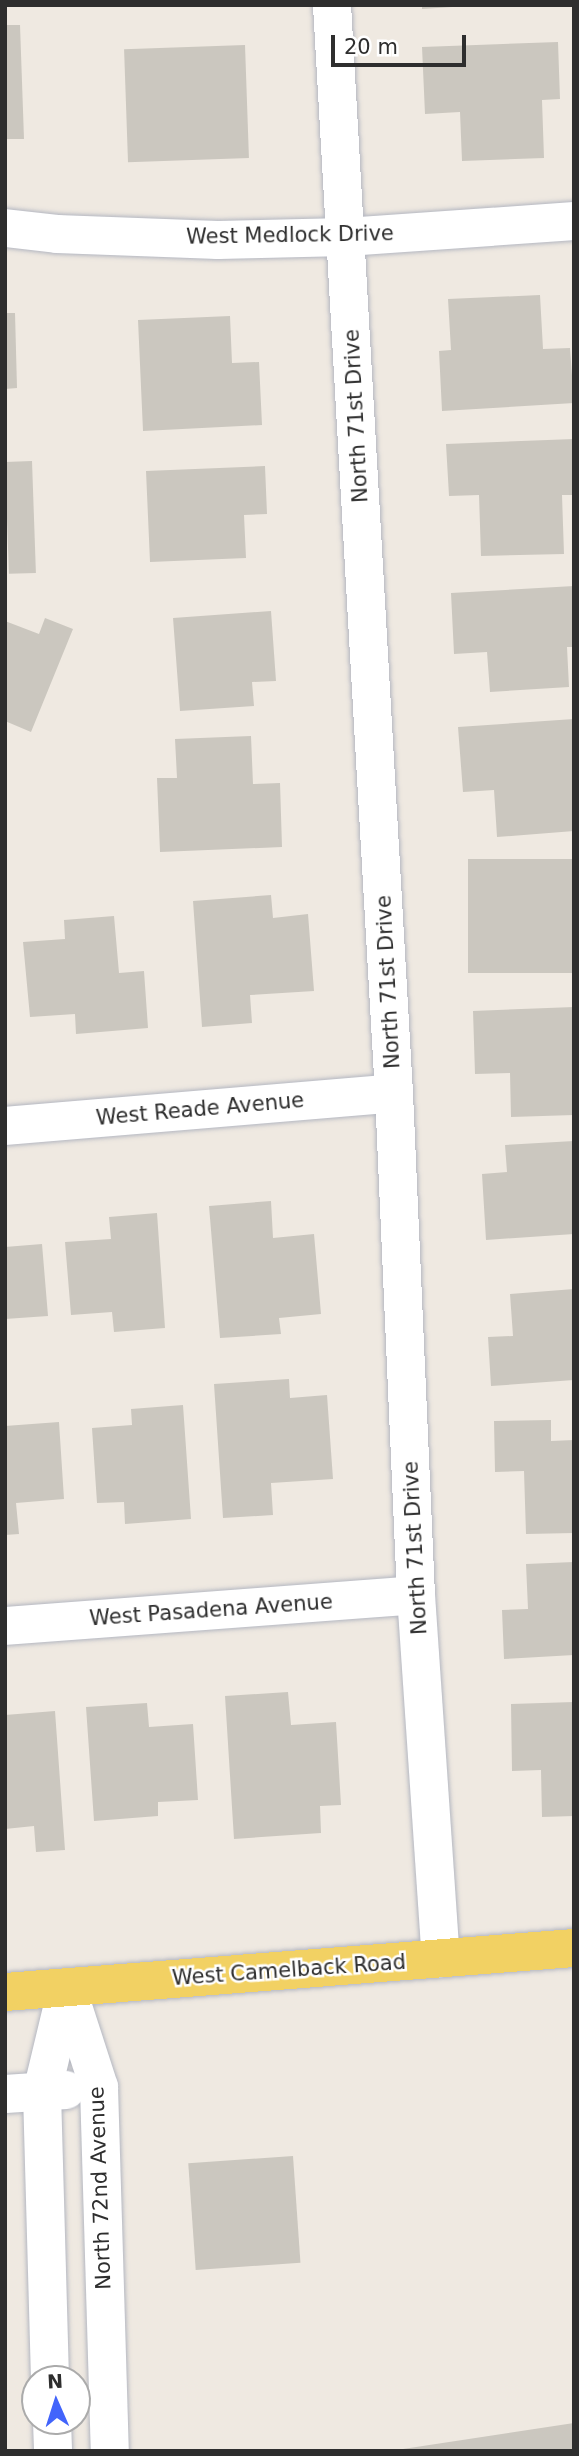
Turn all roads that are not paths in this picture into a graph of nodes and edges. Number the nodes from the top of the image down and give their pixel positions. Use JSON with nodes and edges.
{"nodes":[{"id":1,"x":332,"y":5,"type":"edge"},
{"id":2,"x":574,"y":221,"type":"edge"},
{"id":3,"x":5,"y":228,"type":"edge"},
{"id":4,"x":346,"y":237,"type":"junction"},
{"id":5,"x":394,"y":1093,"type":"junction"},
{"id":6,"x":5,"y":1126,"type":"edge"},
{"id":7,"x":416,"y":1595,"type":"junction"},
{"id":8,"x":5,"y":1626,"type":"edge"},
{"id":9,"x":574,"y":1948,"type":"edge"},
{"id":10,"x":441,"y":1958,"type":"junction"},
{"id":11,"x":67,"y":1987,"type":"junction"},
{"id":12,"x":5,"y":1992,"type":"edge"},
{"id":13,"x":99,"y":2087,"type":"junction"},
{"id":14,"x":24,"y":2093,"type":"edge"},
{"id":15,"x":106,"y":2322,"type":"junction"},
{"id":16,"x":48,"y":2324,"type":"junction"},
{"id":17,"x":49,"y":2365,"type":"edge"},
{"id":18,"x":110,"y":2451,"type":"edge"}],
"edges":[{"from":1,"to":4,"type":"street","name":"North 71st Drive"},
{"from":2,"to":4,"type":"street","name":"West Medlock Drive"},
{"from":3,"to":4,"type":"street","name":"West Medlock Drive"},
{"from":4,"to":5,"type":"street","name":"North 71st Drive"},
{"from":5,"to":6,"type":"street","name":"West Reade Avenue"},
{"from":5,"to":7,"type":"street","name":"North 71st Drive"},
{"from":7,"to":8,"type":"street","name":"West Pasadena Avenue"},
{"from":7,"to":10,"type":"street","name":"North 71st Drive"},
{"from":9,"to":10,"type":"main road","name":"West Camelback Road"},
{"from":10,"to":11,"type":"main road","name":"West Camelback Road"},
{"from":11,"to":12,"type":"main road","name":"West Camelback Road"},
{"from":11,"to":13,"type":"street","name":"North 72nd Avenue"},
{"from":11,"to":14,"type":"street"},
{"from":13,"to":14,"type":"street"},
{"from":13,"to":15,"type":"street","name":"North 72nd Avenue"},
{"from":14,"to":16,"type":"street"},
{"from":15,"to":16,"type":"street"},
{"from":15,"to":18,"type":"street","name":"North 72nd Avenue"},
{"from":16,"to":17,"type":"street"}]}
